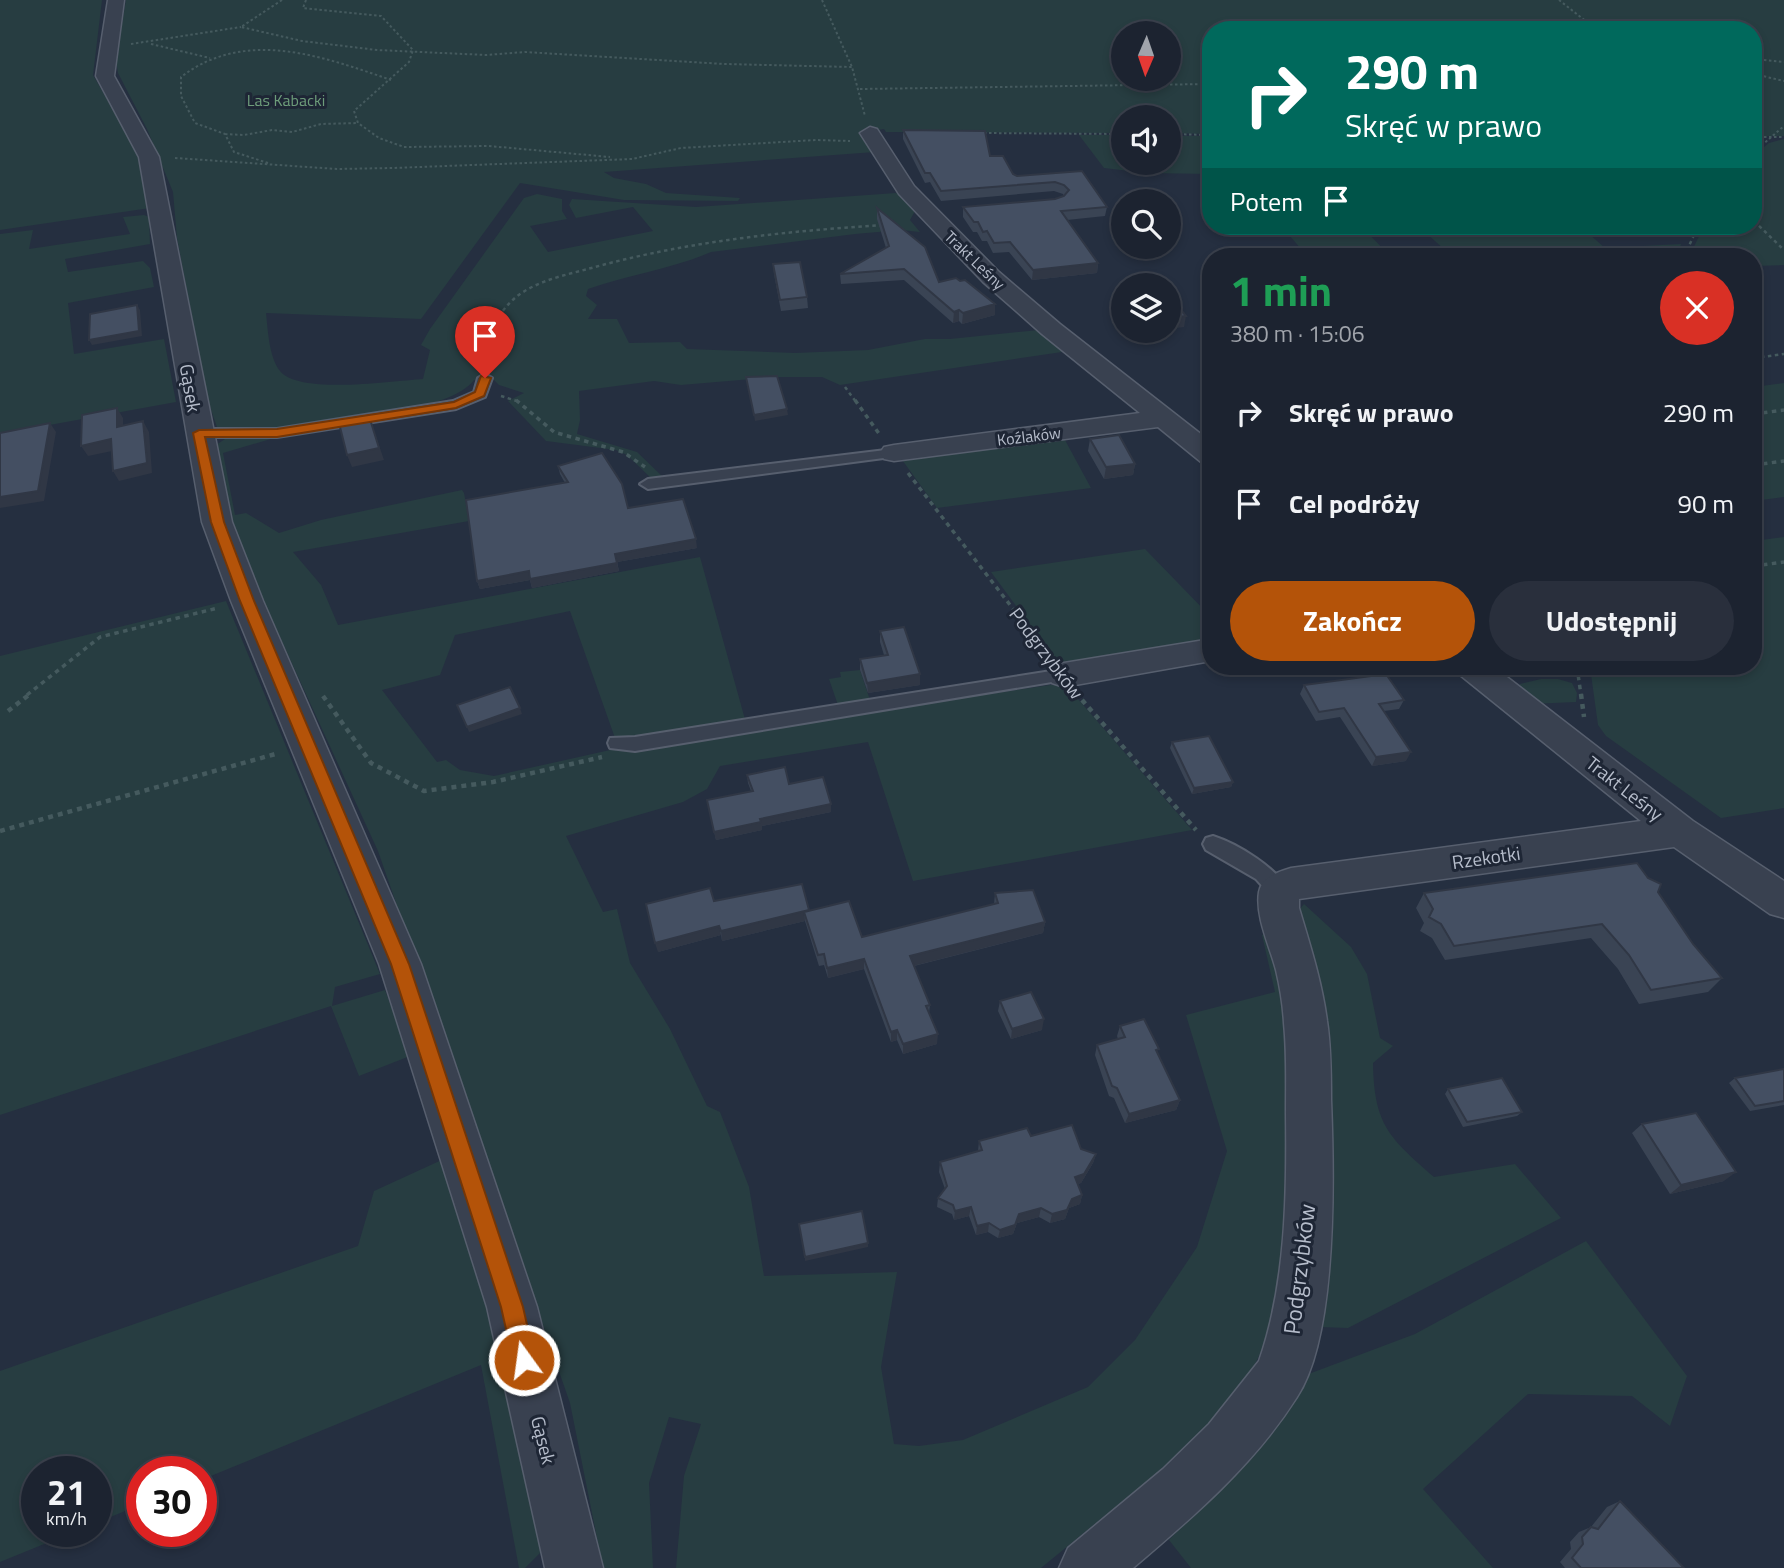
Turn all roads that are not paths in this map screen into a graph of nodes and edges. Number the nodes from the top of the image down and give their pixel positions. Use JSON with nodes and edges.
{"nodes":[{"id":1,"x":116,"y":0,"type":"edge"},
{"id":2,"x":870,"y":133,"type":"road end"},
{"id":3,"x":485,"y":378,"type":"road end"},
{"id":4,"x":1165,"y":418,"type":"junction"},
{"id":5,"x":199,"y":433,"type":"junction"},
{"id":6,"x":1202,"y":449,"type":"edge"},
{"id":7,"x":894,"y":453,"type":"joint"},
{"id":8,"x":654,"y":484,"type":"road end"},
{"id":9,"x":1202,"y":652,"type":"edge"},
{"id":10,"x":1064,"y":675,"type":"joint"},
{"id":11,"x":1482,"y":675,"type":"edge"},
{"id":12,"x":626,"y":743,"type":"road end"},
{"id":13,"x":1680,"y":831,"type":"junction"},
{"id":14,"x":1213,"y":844,"type":"road end"},
{"id":15,"x":1285,"y":887,"type":"junction"},
{"id":16,"x":1784,"y":902,"type":"edge"},
{"id":17,"x":575,"y":1568,"type":"edge"},
{"id":18,"x":1088,"y":1568,"type":"edge"}],
"edges":[{"from":1,"to":5,"type":"street","name":"Gąsek"},
{"from":2,"to":4,"type":"street","name":"Trakt Leśny"},
{"from":3,"to":5,"type":"lane"},
{"from":4,"to":6,"type":"street","name":"Trakt Leśny"},
{"from":4,"to":7,"type":"street","name":"Koźlaków"},
{"from":5,"to":17,"type":"street","name":"Gąsek"},
{"from":7,"to":8,"type":"lane"},
{"from":9,"to":10,"type":"street"},
{"from":10,"to":12,"type":"lane"},
{"from":11,"to":13,"type":"street","name":"Trakt Leśny"},
{"from":13,"to":15,"type":"street","name":"Rzekotki"},
{"from":13,"to":16,"type":"street","name":"Trakt Leśny"},
{"from":14,"to":15,"type":"lane"},
{"from":15,"to":18,"type":"street","name":"Podgrzybków"}]}
